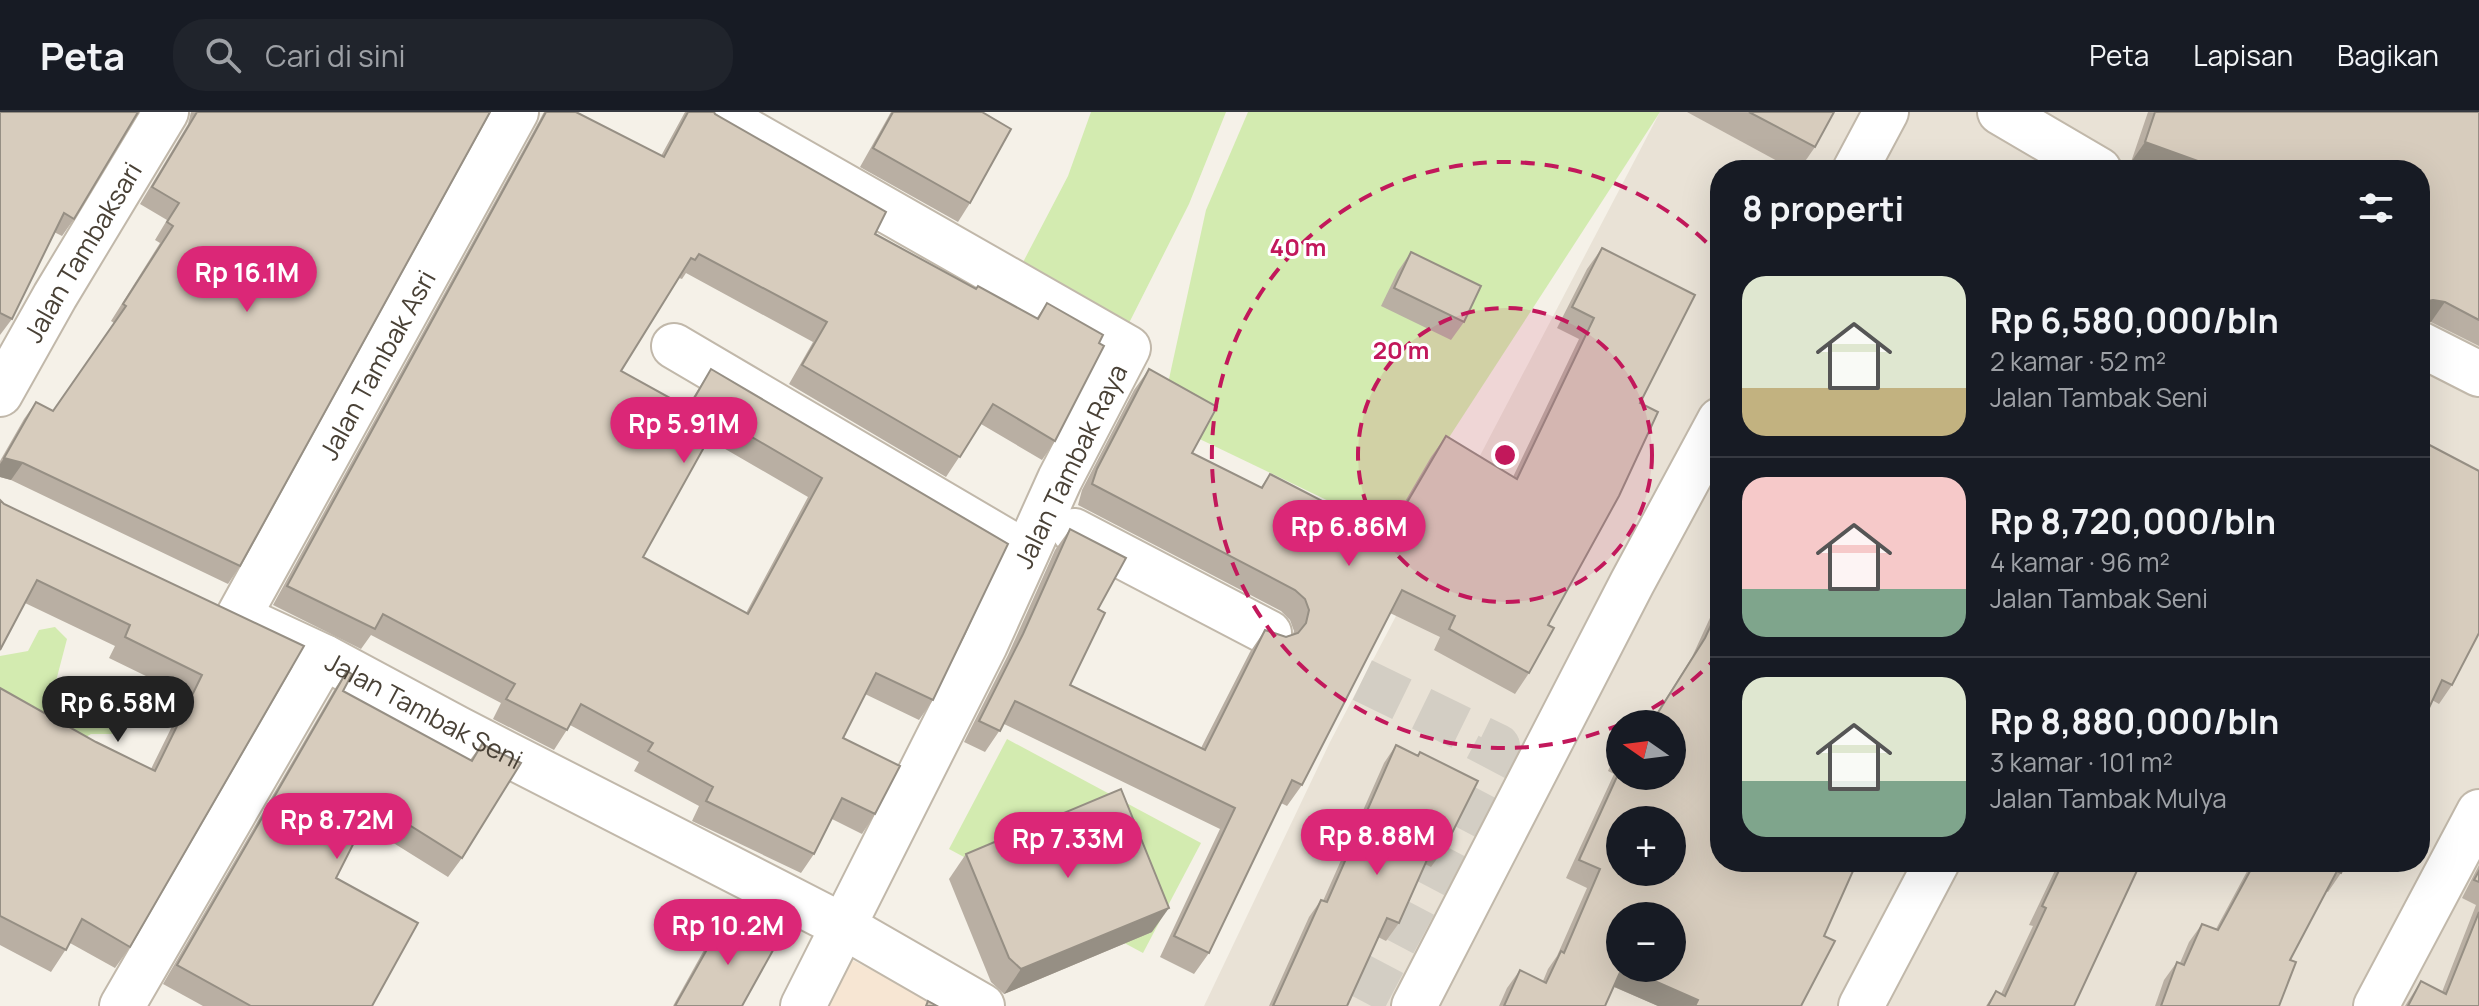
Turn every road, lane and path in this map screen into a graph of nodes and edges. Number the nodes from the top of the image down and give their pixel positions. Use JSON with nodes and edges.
{"nodes":[{"id":1,"x":166,"y":112,"type":"edge"},
{"id":2,"x":516,"y":112,"type":"edge"},
{"id":3,"x":714,"y":112,"type":"edge"},
{"id":4,"x":1886,"y":112,"type":"edge"},
{"id":5,"x":2000,"y":112,"type":"edge"},
{"id":6,"x":1860,"y":160,"type":"edge"},
{"id":7,"x":2082,"y":160,"type":"edge"},
{"id":8,"x":674,"y":346,"type":"dead end"},
{"id":9,"x":2430,"y":349,"type":"edge"},
{"id":10,"x":2479,"y":374,"type":"edge"},
{"id":11,"x":0,"y":394,"type":"edge"},
{"id":12,"x":1710,"y":439,"type":"edge"},
{"id":13,"x":1035,"y":534,"type":"junction"},
{"id":14,"x":196,"y":597,"type":"edge"},
{"id":15,"x":238,"y":617,"type":"junction"},
{"id":16,"x":1269,"y":633,"type":"tunnel mouth"},
{"id":17,"x":324,"y":657,"type":"junction"},
{"id":18,"x":2479,"y":812,"type":"edge"},
{"id":19,"x":1932,"y":872,"type":"edge"},
{"id":20,"x":843,"y":926,"type":"junction"},
{"id":21,"x":122,"y":1006,"type":"edge"},
{"id":22,"x":803,"y":1006,"type":"edge"},
{"id":23,"x":982,"y":1006,"type":"edge"},
{"id":24,"x":1414,"y":1006,"type":"edge"},
{"id":25,"x":1861,"y":1006,"type":"edge"},
{"id":26,"x":2376,"y":1006,"type":"edge"}],
"edges":[{"from":1,"to":11,"type":"street","name":"Jalan Tambaksari"},
{"from":2,"to":15,"type":"street","name":"Jalan Tambak Asri"},
{"from":3,"to":13,"type":"street","name":"Jalan Tambak Raya"},
{"from":4,"to":6,"type":"street"},
{"from":5,"to":7,"type":"street"},
{"from":8,"to":13,"type":"street"},
{"from":9,"to":10,"type":"street"},
{"from":12,"to":24,"type":"street"},
{"from":13,"to":16,"type":"street"},
{"from":13,"to":20,"type":"street","name":"Jalan Tambak Raya"},
{"from":14,"to":15,"type":"street","name":"Jalan Tambak Seni"},
{"from":15,"to":17,"type":"street","name":"Jalan Tambak Seni"},
{"from":17,"to":20,"type":"street","name":"Jalan Tambak Seni"},
{"from":17,"to":21,"type":"street"},
{"from":18,"to":26,"type":"street"},
{"from":19,"to":25,"type":"street"},
{"from":20,"to":22,"type":"street","name":"Jalan Tambak Raya"},
{"from":20,"to":23,"type":"street","name":"Jalan Tambak Seni"}]}
